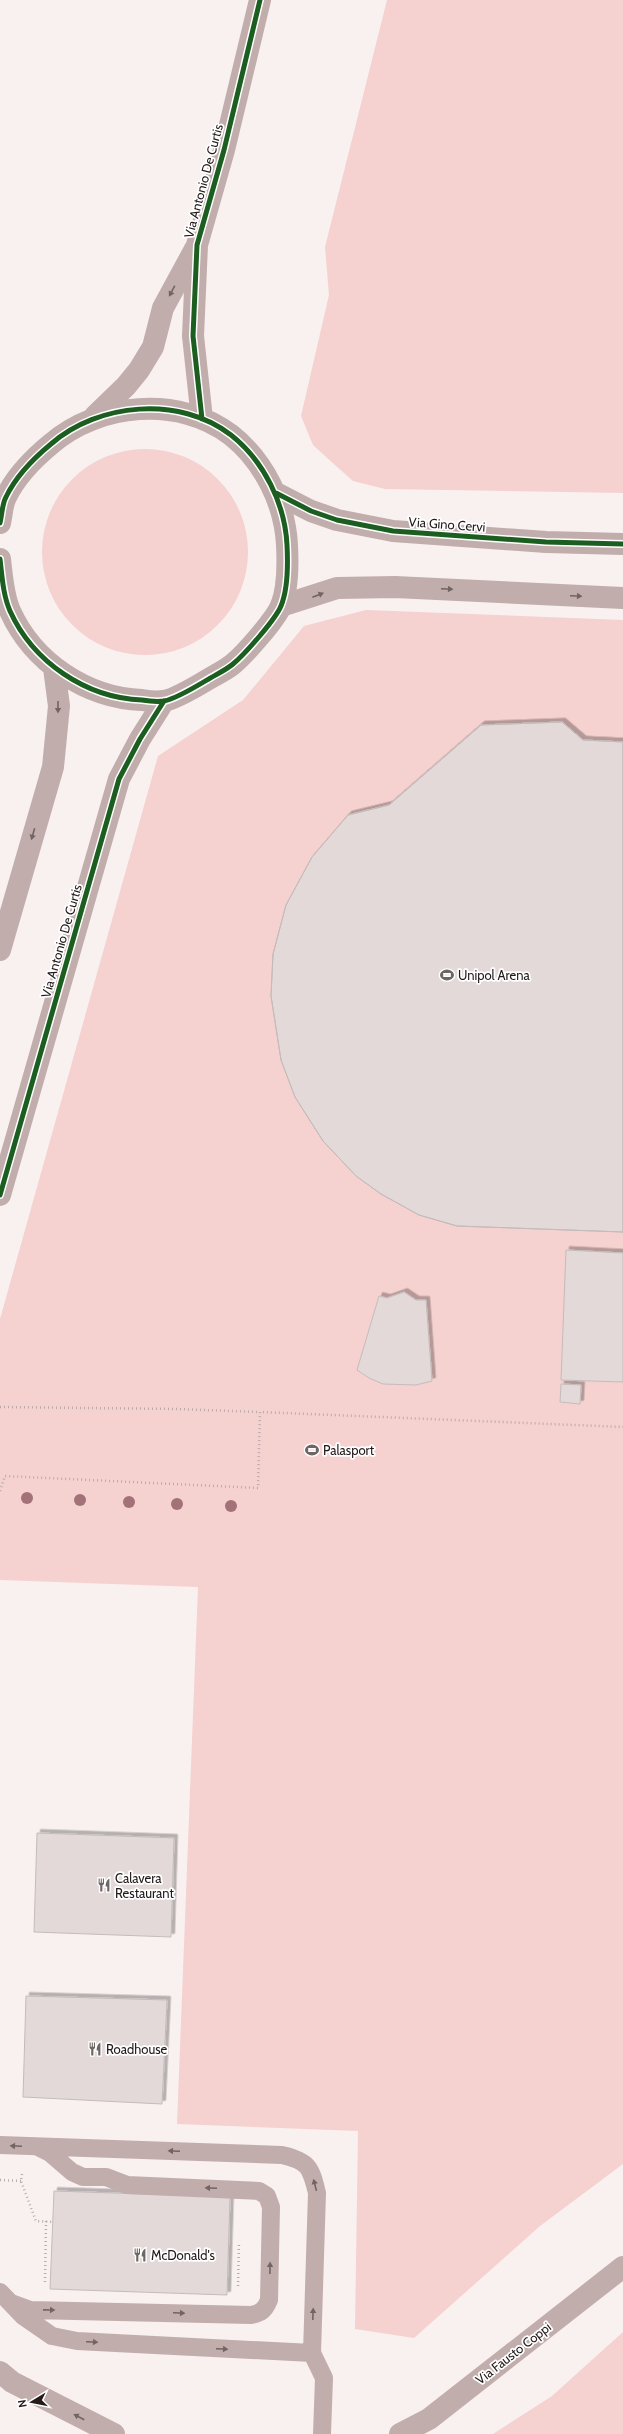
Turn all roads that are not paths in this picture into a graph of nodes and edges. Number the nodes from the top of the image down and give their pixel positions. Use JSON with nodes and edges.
{"nodes":[{"id":1,"x":260,"y":0,"type":"edge"},
{"id":2,"x":197,"y":245,"type":"junction"},
{"id":3,"x":95,"y":416,"type":"junction"},
{"id":4,"x":202,"y":419,"type":"junction"},
{"id":5,"x":276,"y":493,"type":"junction"},
{"id":6,"x":3,"y":499,"type":"edge"},
{"id":7,"x":0,"y":522,"type":"edge"},
{"id":8,"x":623,"y":544,"type":"edge"},
{"id":9,"x":0,"y":559,"type":"edge"},
{"id":10,"x":2,"y":585,"type":"edge"},
{"id":11,"x":623,"y":598,"type":"edge"},
{"id":12,"x":281,"y":606,"type":"junction"},
{"id":13,"x":54,"y":668,"type":"junction"},
{"id":14,"x":164,"y":701,"type":"junction"},
{"id":15,"x":0,"y":950,"type":"edge"},
{"id":16,"x":0,"y":1195,"type":"edge"},
{"id":17,"x":0,"y":2145,"type":"edge"},
{"id":18,"x":38,"y":2147,"type":"junction"},
{"id":19,"x":623,"y":2267,"type":"edge"},
{"id":20,"x":5,"y":2298,"type":"edge"},
{"id":21,"x":312,"y":2353,"type":"junction"},
{"id":22,"x":0,"y":2372,"type":"edge"},
{"id":23,"x":114,"y":2434,"type":"edge"},
{"id":24,"x":322,"y":2434,"type":"edge"},
{"id":25,"x":400,"y":2434,"type":"edge"}],
"edges":[{"from":1,"to":2,"type":"street","name":"Via Antonio De Curtis"},
{"from":2,"to":3,"type":"street","one_way":true},
{"from":2,"to":4,"type":"street","name":"Via Antonio De Curtis"},
{"from":3,"to":4,"type":"street"},
{"from":3,"to":6,"type":"street"},
{"from":4,"to":5,"type":"street"},
{"from":5,"to":8,"type":"street","name":"Via Gino Cervi"},
{"from":5,"to":12,"type":"street"},
{"from":6,"to":7,"type":"street"},
{"from":9,"to":10,"type":"street"},
{"from":10,"to":13,"type":"street"},
{"from":12,"to":11,"type":"street","one_way":true},
{"from":12,"to":14,"type":"street"},
{"from":13,"to":14,"type":"street"},
{"from":13,"to":15,"type":"street","one_way":true},
{"from":14,"to":16,"type":"street","name":"Via Antonio De Curtis"},
{"from":18,"to":17,"type":"lane","one_way":true},
{"from":20,"to":18,"type":"lane","one_way":true},
{"from":21,"to":18,"type":"lane","one_way":true},
{"from":19,"to":25,"type":"street","name":"Via Fausto Coppi"},
{"from":20,"to":21,"type":"lane","one_way":true},
{"from":21,"to":24,"type":"lane"},
{"from":23,"to":22,"type":"street","one_way":true}]}
